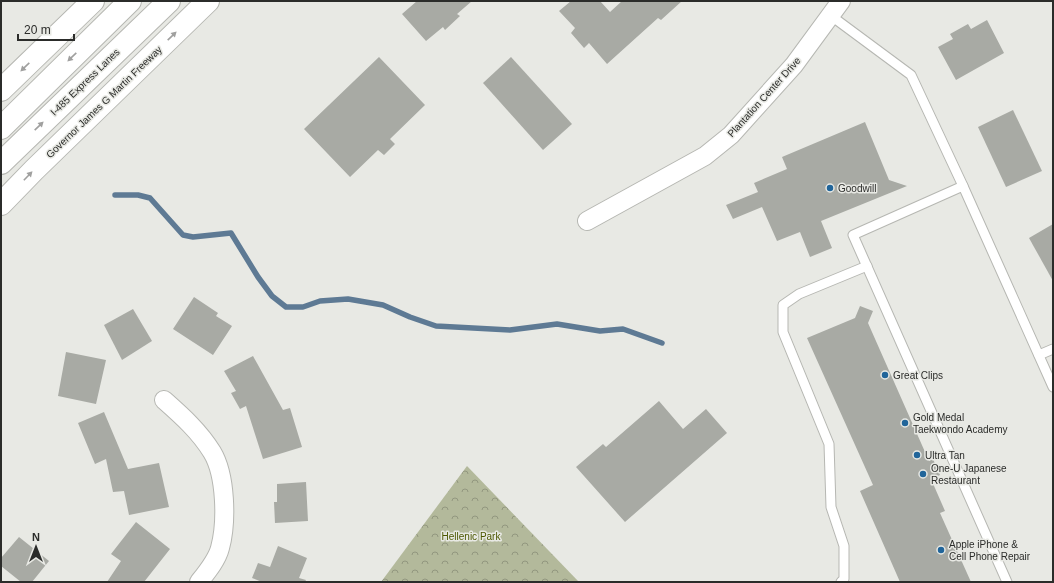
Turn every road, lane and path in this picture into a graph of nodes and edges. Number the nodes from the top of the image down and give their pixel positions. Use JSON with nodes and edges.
{"nodes":[{"id":1,"x":93,"y":1,"type":"edge"},
{"id":2,"x":130,"y":1,"type":"edge"},
{"id":3,"x":169,"y":1,"type":"edge"},
{"id":4,"x":208,"y":1,"type":"edge"},
{"id":5,"x":841,"y":1,"type":"edge"},
{"id":6,"x":830,"y":16,"type":"junction"},
{"id":7,"x":1,"y":90,"type":"edge"},
{"id":8,"x":1,"y":128,"type":"edge"},
{"id":9,"x":1,"y":163,"type":"edge"},
{"id":10,"x":963,"y":186,"type":"junction"},
{"id":11,"x":1,"y":204,"type":"edge"},
{"id":12,"x":587,"y":221,"type":"dead end"},
{"id":13,"x":867,"y":266,"type":"junction"},
{"id":14,"x":1053,"y":349,"type":"edge"},
{"id":15,"x":1039,"y":355,"type":"junction"},
{"id":16,"x":1053,"y":387,"type":"edge"},
{"id":17,"x":164,"y":400,"type":"dead end"},
{"id":18,"x":200,"y":582,"type":"edge"},
{"id":19,"x":841,"y":582,"type":"edge"},
{"id":20,"x":1007,"y":582,"type":"edge"}],
"edges":[{"from":1,"to":7,"type":"highway","one_way":true},
{"from":2,"to":8,"type":"highway","one_way":true},
{"from":9,"to":3,"type":"highway","name":"I-485 Express Lanes","one_way":true},
{"from":11,"to":4,"type":"highway","name":"Governor James G Martin Freeway","one_way":true},
{"from":5,"to":6,"type":"street","name":"Plantation Center Drive"},
{"from":6,"to":10,"type":"lane"},
{"from":6,"to":12,"type":"street","name":"Plantation Center Drive"},
{"from":10,"to":13,"type":"lane"},
{"from":10,"to":15,"type":"lane"},
{"from":13,"to":19,"type":"lane"},
{"from":13,"to":20,"type":"lane"},
{"from":14,"to":15,"type":"lane"},
{"from":15,"to":16,"type":"lane"},
{"from":17,"to":18,"type":"street"}]}
